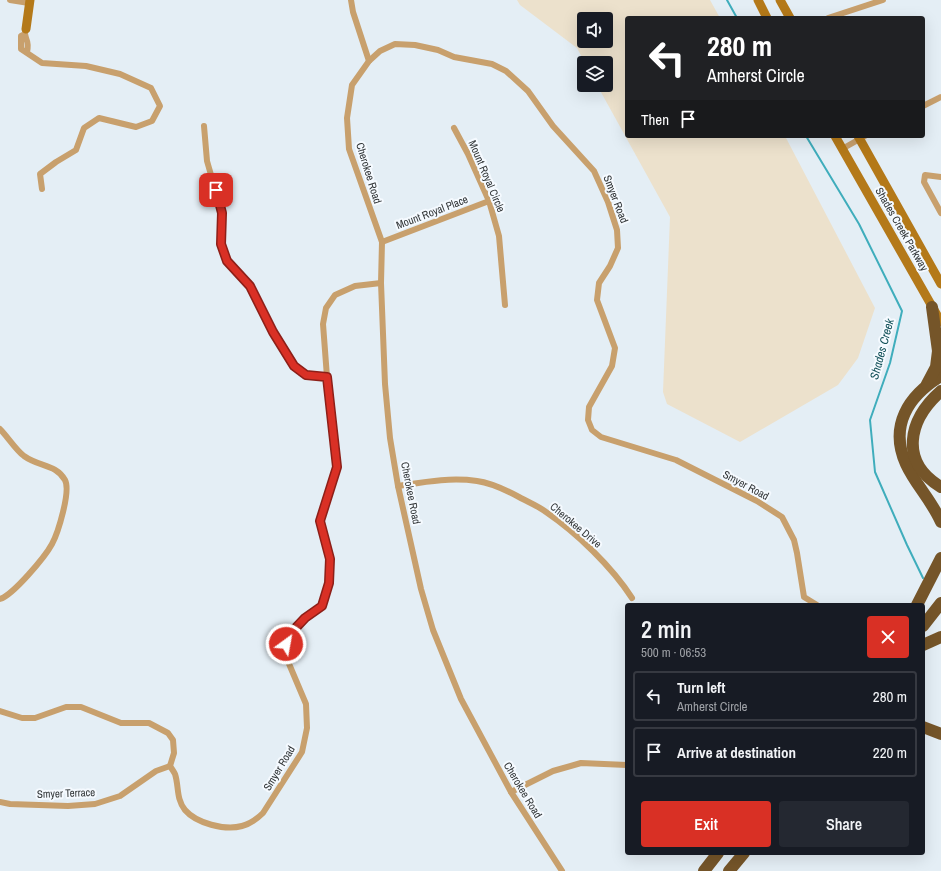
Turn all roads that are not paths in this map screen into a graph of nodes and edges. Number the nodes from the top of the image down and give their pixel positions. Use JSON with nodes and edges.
{"nodes":[{"id":1,"x":10,"y":0,"type":"edge"},
{"id":2,"x":351,"y":0,"type":"edge"},
{"id":3,"x":758,"y":0,"type":"edge"},
{"id":4,"x":780,"y":0,"type":"edge"},
{"id":5,"x":883,"y":0,"type":"edge"},
{"id":6,"x":29,"y":1,"type":"edge"},
{"id":7,"x":766,"y":16,"type":"edge"},
{"id":8,"x":789,"y":16,"type":"edge"},
{"id":9,"x":834,"y":16,"type":"edge"},
{"id":10,"x":25,"y":32,"type":"joint"},
{"id":11,"x":369,"y":61,"type":"junction"},
{"id":12,"x":351,"y":89,"type":"joint"},
{"id":13,"x":941,"y":97,"type":"edge"},
{"id":14,"x":925,"y":105,"type":"edge"},
{"id":15,"x":204,"y":126,"type":"dead end"},
{"id":16,"x":454,"y":128,"type":"dead end"},
{"id":17,"x":836,"y":138,"type":"edge"},
{"id":18,"x":859,"y":138,"type":"edge"},
{"id":19,"x":862,"y":138,"type":"edge"},
{"id":20,"x":842,"y":149,"type":"junction"},
{"id":21,"x":941,"y":177,"type":"edge"},
{"id":22,"x":42,"y":189,"type":"dead end"},
{"id":23,"x":489,"y":201,"type":"junction"},
{"id":24,"x":941,"y":213,"type":"edge"},
{"id":25,"x":382,"y":242,"type":"junction"},
{"id":26,"x":381,"y":283,"type":"junction"},
{"id":27,"x":941,"y":284,"type":"edge"},
{"id":28,"x":505,"y":305,"type":"dead end"},
{"id":29,"x":932,"y":307,"type":"junction"},
{"id":30,"x":941,"y":322,"type":"edge"},
{"id":31,"x":941,"y":376,"type":"edge"},
{"id":32,"x":327,"y":377,"type":"junction"},
{"id":33,"x":927,"y":384,"type":"junction"},
{"id":34,"x":941,"y":391,"type":"edge"},
{"id":35,"x":0,"y":429,"type":"edge"},
{"id":36,"x":916,"y":470,"type":"junction"},
{"id":37,"x":398,"y":486,"type":"junction"},
{"id":38,"x":941,"y":488,"type":"edge"},
{"id":39,"x":939,"y":517,"type":"edge"},
{"id":40,"x":941,"y":558,"type":"edge"},
{"id":41,"x":941,"y":574,"type":"edge"},
{"id":42,"x":632,"y":598,"type":"dead end"},
{"id":43,"x":0,"y":599,"type":"edge"},
{"id":44,"x":814,"y":603,"type":"edge"},
{"id":45,"x":918,"y":603,"type":"edge"},
{"id":46,"x":919,"y":603,"type":"edge"},
{"id":47,"x":941,"y":603,"type":"edge"},
{"id":48,"x":925,"y":623,"type":"edge"},
{"id":49,"x":941,"y":637,"type":"edge"},
{"id":50,"x":925,"y":644,"type":"edge"},
{"id":51,"x":0,"y":711,"type":"edge"},
{"id":52,"x":925,"y":728,"type":"edge"},
{"id":53,"x":941,"y":734,"type":"edge"},
{"id":54,"x":625,"y":764,"type":"edge"},
{"id":55,"x":170,"y":766,"type":"junction"},
{"id":56,"x":511,"y":792,"type":"junction"},
{"id":57,"x":0,"y":802,"type":"edge"},
{"id":58,"x":716,"y":855,"type":"edge"},
{"id":59,"x":722,"y":855,"type":"edge"},
{"id":60,"x":742,"y":855,"type":"edge"},
{"id":61,"x":562,"y":871,"type":"edge"},
{"id":62,"x":704,"y":871,"type":"edge"},
{"id":63,"x":710,"y":871,"type":"edge"},
{"id":64,"x":730,"y":871,"type":"edge"}],
"edges":[{"from":1,"to":6,"type":"street"},
{"from":2,"to":11,"type":"street"},
{"from":3,"to":7,"type":"main road"},
{"from":4,"to":8,"type":"main road"},
{"from":5,"to":9,"type":"street"},
{"from":6,"to":10,"type":"main road"},
{"from":10,"to":22,"type":"street"},
{"from":11,"to":12,"type":"street","name":"Smyer Road"},
{"from":11,"to":44,"type":"street","name":"Smyer Road"},
{"from":12,"to":25,"type":"street","name":"Cherokee Road"},
{"from":13,"to":14,"type":"street"},
{"from":15,"to":32,"type":"street"},
{"from":16,"to":23,"type":"street","name":"Mount Royal Circle"},
{"from":17,"to":20,"type":"main road","name":"Shades Creek Parkway"},
{"from":18,"to":20,"type":"street","name":"Shades Creek Parkway"},
{"from":19,"to":27,"type":"main road","name":"Shades Creek Parkway"},
{"from":20,"to":29,"type":"main road","name":"Shades Creek Parkway"},
{"from":21,"to":24,"type":"street"},
{"from":23,"to":25,"type":"street","name":"Mount Royal Place"},
{"from":23,"to":28,"type":"street","name":"Mount Royal Circle"},
{"from":25,"to":26,"type":"street","name":"Cherokee Road"},
{"from":26,"to":32,"type":"street","name":"Smyer Road"},
{"from":26,"to":37,"type":"street","name":"Cherokee Road"},
{"from":29,"to":30,"type":"main road","name":"Shades Creek Parkway"},
{"from":29,"to":33,"type":"highway"},
{"from":31,"to":33,"type":"highway"},
{"from":32,"to":55,"type":"street","name":"Smyer Road"},
{"from":33,"to":36,"type":"highway"},
{"from":34,"to":36,"type":"highway"},
{"from":35,"to":43,"type":"street"},
{"from":36,"to":38,"type":"highway"},
{"from":36,"to":39,"type":"highway"},
{"from":37,"to":42,"type":"street","name":"Cherokee Drive"},
{"from":37,"to":56,"type":"street","name":"Cherokee Road"},
{"from":40,"to":45,"type":"highway"},
{"from":41,"to":46,"type":"highway"},
{"from":47,"to":48,"type":"highway"},
{"from":49,"to":50,"type":"highway"},
{"from":51,"to":55,"type":"street","name":"Smyer Road"},
{"from":52,"to":53,"type":"highway"},
{"from":54,"to":56,"type":"street"},
{"from":55,"to":57,"type":"street","name":"Smyer Terrace"},
{"from":56,"to":61,"type":"street","name":"Cherokee Road"},
{"from":58,"to":62,"type":"highway"},
{"from":59,"to":63,"type":"highway"},
{"from":60,"to":64,"type":"highway"}]}
